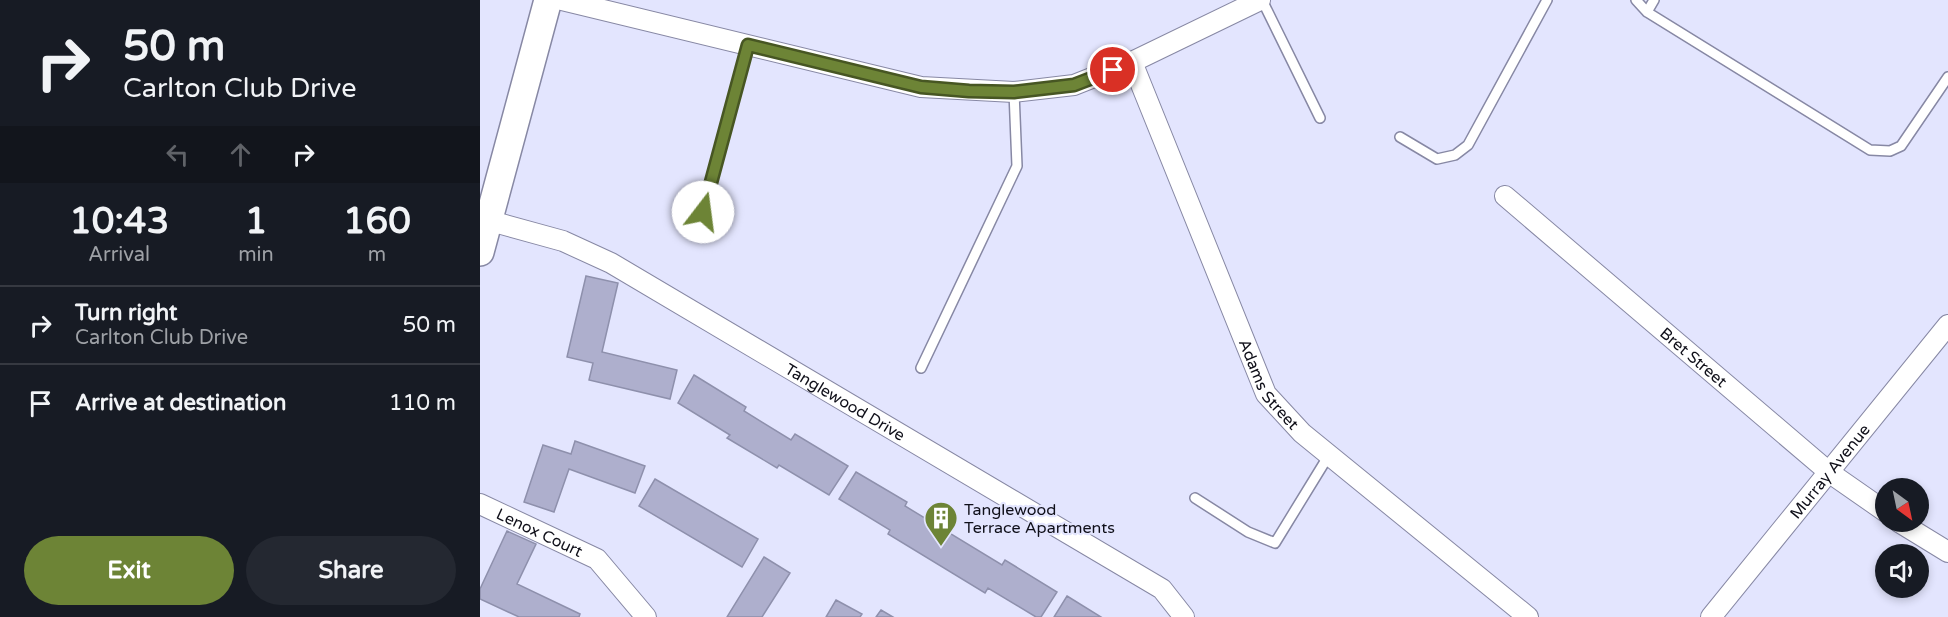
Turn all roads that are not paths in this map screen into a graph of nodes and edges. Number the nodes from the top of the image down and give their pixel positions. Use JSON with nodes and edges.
{"nodes":[{"id":1,"x":548,"y":0,"type":"edge"},
{"id":2,"x":562,"y":0,"type":"edge"},
{"id":3,"x":1261,"y":0,"type":"edge"},
{"id":4,"x":1547,"y":0,"type":"edge"},
{"id":5,"x":1636,"y":0,"type":"edge"},
{"id":6,"x":1654,"y":0,"type":"edge"},
{"id":7,"x":1647,"y":12,"type":"junction"},
{"id":8,"x":748,"y":45,"type":"junction"},
{"id":9,"x":1132,"y":62,"type":"junction"},
{"id":10,"x":1948,"y":77,"type":"edge"},
{"id":11,"x":1014,"y":92,"type":"junction"},
{"id":12,"x":1320,"y":118,"type":"dead end"},
{"id":13,"x":1400,"y":137,"type":"dead end"},
{"id":14,"x":1505,"y":196,"type":"dead end"},
{"id":15,"x":487,"y":220,"type":"junction"},
{"id":16,"x":697,"y":232,"type":"dead end"},
{"id":17,"x":480,"y":252,"type":"edge"},
{"id":18,"x":1948,"y":325,"type":"edge"},
{"id":19,"x":921,"y":368,"type":"dead end"},
{"id":20,"x":1329,"y":455,"type":"junction"},
{"id":21,"x":1830,"y":473,"type":"junction"},
{"id":22,"x":1195,"y":498,"type":"dead end"},
{"id":23,"x":480,"y":504,"type":"edge"},
{"id":24,"x":1875,"y":504,"type":"edge"},
{"id":25,"x":1915,"y":532,"type":"edge"},
{"id":26,"x":1948,"y":552,"type":"edge"},
{"id":27,"x":646,"y":617,"type":"edge"},
{"id":28,"x":1184,"y":617,"type":"edge"},
{"id":29,"x":1528,"y":617,"type":"edge"},
{"id":30,"x":1711,"y":617,"type":"edge"}],
"edges":[{"from":1,"to":15,"type":"main road"},
{"from":2,"to":8,"type":"street"},
{"from":3,"to":9,"type":"street"},
{"from":3,"to":12,"type":"lane"},
{"from":4,"to":13,"type":"lane"},
{"from":5,"to":7,"type":"lane"},
{"from":6,"to":7,"type":"lane"},
{"from":7,"to":10,"type":"lane"},
{"from":8,"to":11,"type":"street"},
{"from":8,"to":16,"type":"lane"},
{"from":9,"to":11,"type":"street"},
{"from":9,"to":20,"type":"street","name":"Adams Street"},
{"from":11,"to":19,"type":"lane"},
{"from":14,"to":21,"type":"street","name":"Bret Street"},
{"from":15,"to":17,"type":"main road"},
{"from":15,"to":28,"type":"street","name":"Tanglewood Drive"},
{"from":18,"to":21,"type":"street","name":"Murray Avenue"},
{"from":20,"to":22,"type":"lane"},
{"from":20,"to":29,"type":"street","name":"Adams Street"},
{"from":21,"to":24,"type":"street","name":"Bret Street"},
{"from":21,"to":30,"type":"street","name":"Murray Avenue"},
{"from":23,"to":27,"type":"street","name":"Lenox Court"},
{"from":25,"to":26,"type":"street"}]}
